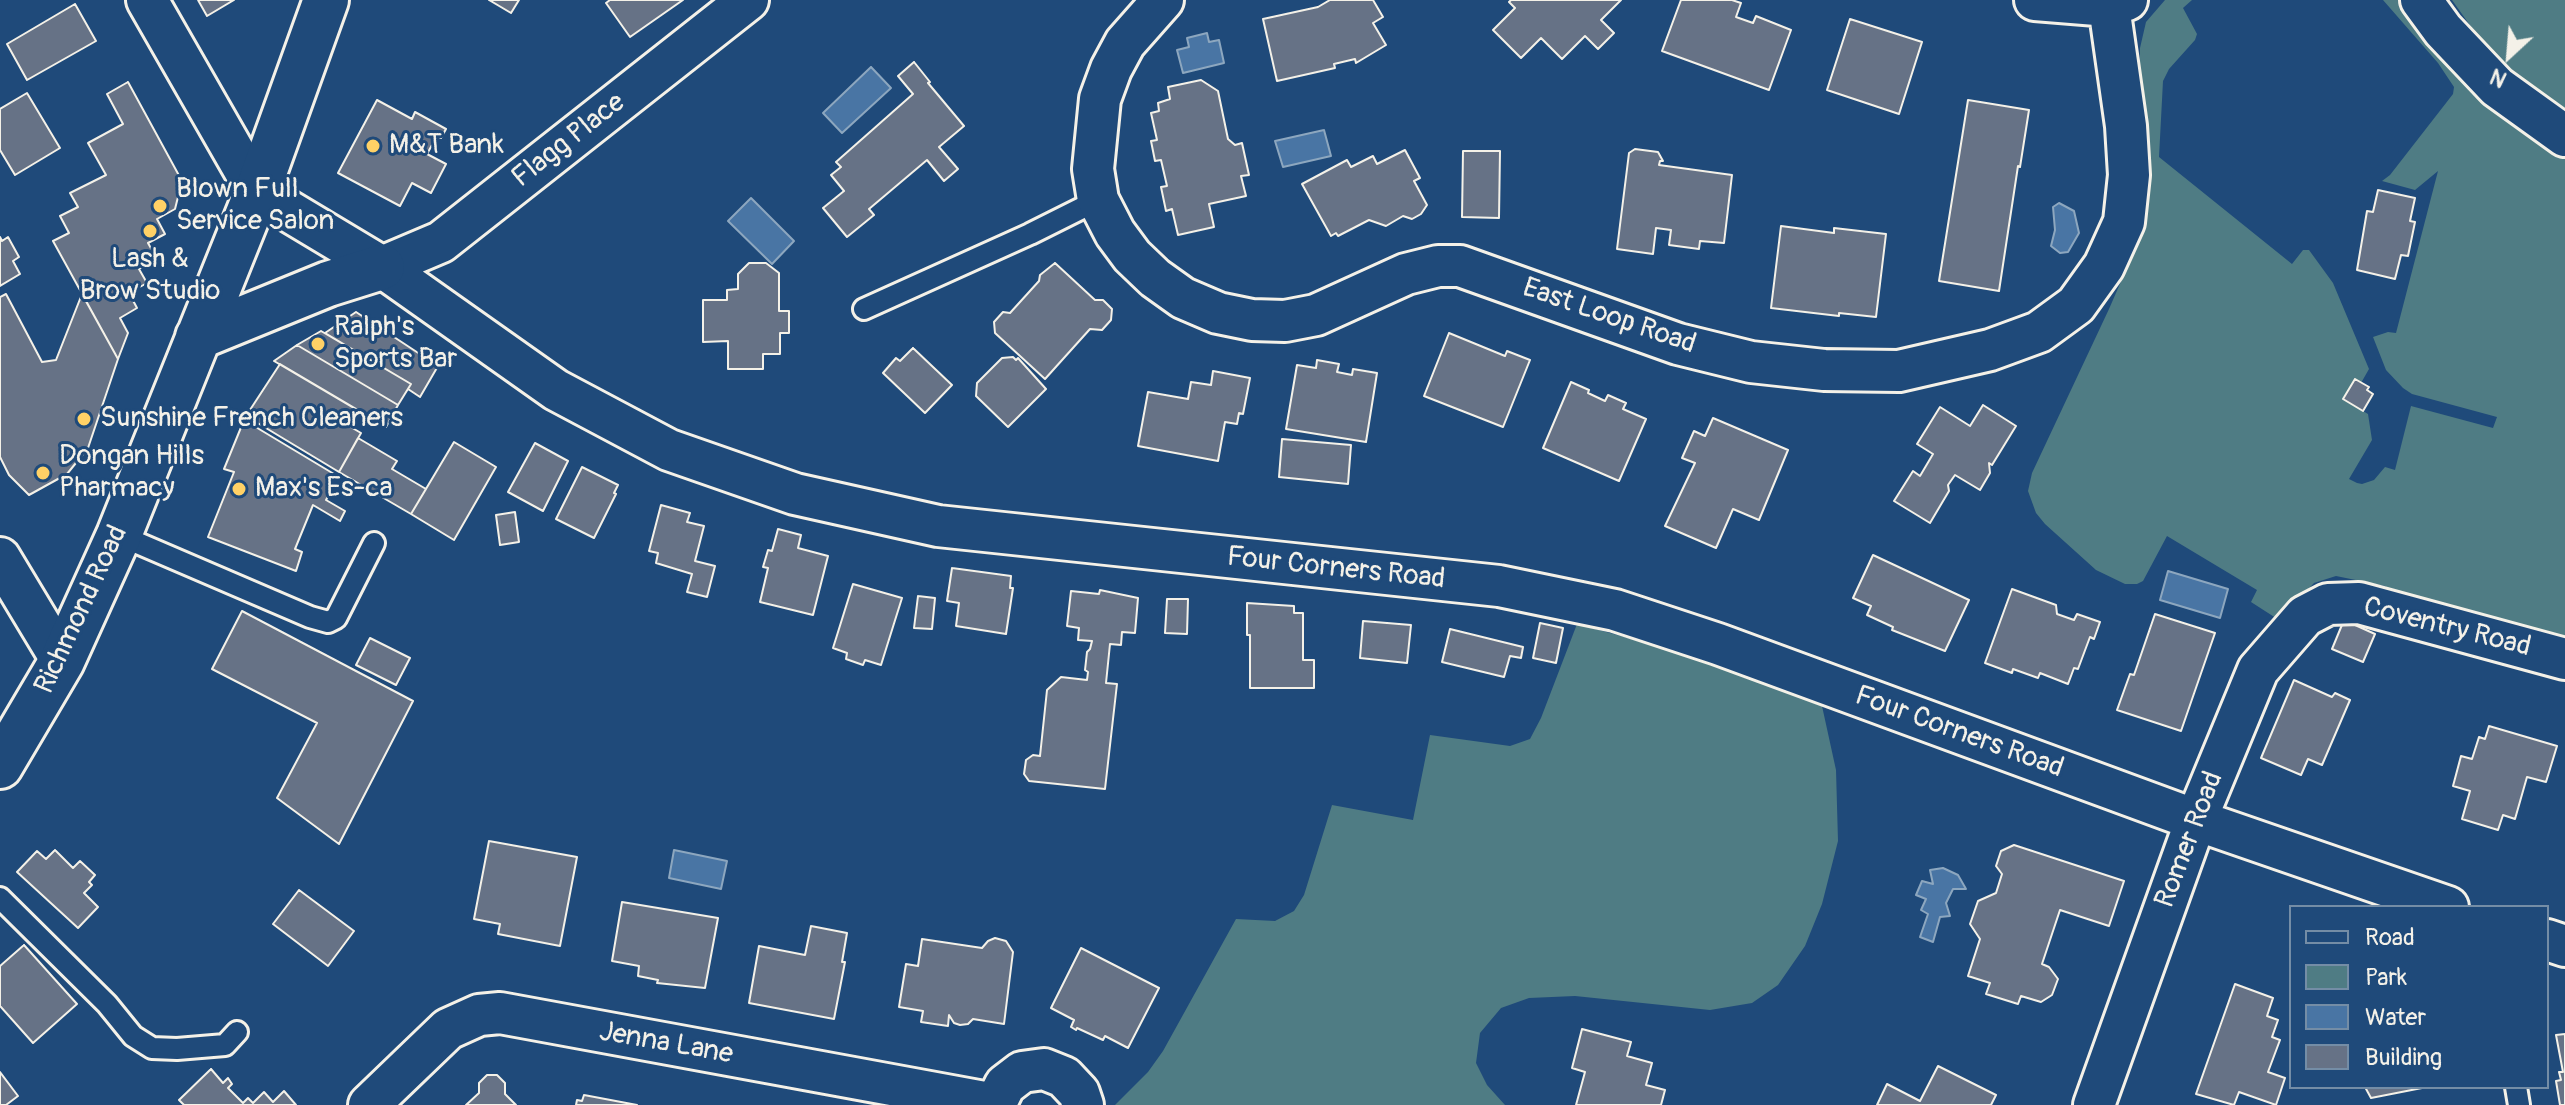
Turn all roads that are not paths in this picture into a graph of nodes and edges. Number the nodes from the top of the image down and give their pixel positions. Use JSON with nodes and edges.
{"nodes":[{"id":1,"x":147,"y":0,"type":"edge"},
{"id":2,"x":326,"y":0,"type":"edge"},
{"id":3,"x":748,"y":0,"type":"edge"},
{"id":4,"x":1163,"y":0,"type":"edge"},
{"id":5,"x":2035,"y":0,"type":"edge"},
{"id":6,"x":2421,"y":0,"type":"edge"},
{"id":7,"x":2118,"y":3,"type":"edge"},
{"id":8,"x":2565,"y":136,"type":"edge"},
{"id":9,"x":257,"y":192,"type":"junction"},
{"id":10,"x":1098,"y":200,"type":"junction"},
{"id":11,"x":382,"y":267,"type":"junction"},
{"id":12,"x":864,"y":309,"type":"dead end"},
{"id":13,"x":198,"y":337,"type":"junction"},
{"id":14,"x":119,"y":535,"type":"junction"},
{"id":15,"x":374,"y":543,"type":"dead end"},
{"id":16,"x":0,"y":558,"type":"edge"},
{"id":17,"x":2328,"y":604,"type":"joint"},
{"id":18,"x":2565,"y":659,"type":"edge"},
{"id":19,"x":62,"y":661,"type":"junction"},
{"id":20,"x":0,"y":766,"type":"edge"},
{"id":21,"x":2196,"y":820,"type":"junction"},
{"id":22,"x":0,"y":898,"type":"edge"},
{"id":23,"x":2442,"y":905,"type":"edge"},
{"id":24,"x":237,"y":1032,"type":"dead end"},
{"id":25,"x":995,"y":1104,"type":"edge"},
{"id":26,"x":369,"y":1105,"type":"edge"},
{"id":27,"x":1083,"y":1105,"type":"edge"},
{"id":28,"x":2094,"y":1105,"type":"edge"}],
"edges":[{"from":1,"to":9,"type":"street"},
{"from":2,"to":9,"type":"main road","name":"Richmond Road"},
{"from":3,"to":11,"type":"street","name":"Flagg Place"},
{"from":4,"to":10,"type":"street","name":"East Loop Road"},
{"from":5,"to":7,"type":"street"},
{"from":6,"to":8,"type":"street"},
{"from":7,"to":10,"type":"street","name":"East Loop Road"},
{"from":9,"to":11,"type":"street","name":"Four Corners Road"},
{"from":9,"to":13,"type":"main road","name":"Richmond Road"},
{"from":10,"to":12,"type":"lane"},
{"from":11,"to":13,"type":"main road"},
{"from":11,"to":21,"type":"street","name":"Four Corners Road"},
{"from":13,"to":14,"type":"main road","name":"Richmond Road"},
{"from":14,"to":15,"type":"lane"},
{"from":14,"to":19,"type":"main road","name":"Richmond Road"},
{"from":16,"to":19,"type":"street"},
{"from":17,"to":18,"type":"street","name":"Coventry Road"},
{"from":17,"to":21,"type":"street","name":"Romer Road"},
{"from":19,"to":20,"type":"main road","name":"Richmond Road"},
{"from":21,"to":23,"type":"street","name":"Four Corners Road"},
{"from":21,"to":28,"type":"street","name":"Romer Road"},
{"from":22,"to":24,"type":"lane"},
{"from":25,"to":26,"type":"street","name":"Jenna Lane"},
{"from":25,"to":27,"type":"street","name":"Jenna Lane"}]}
